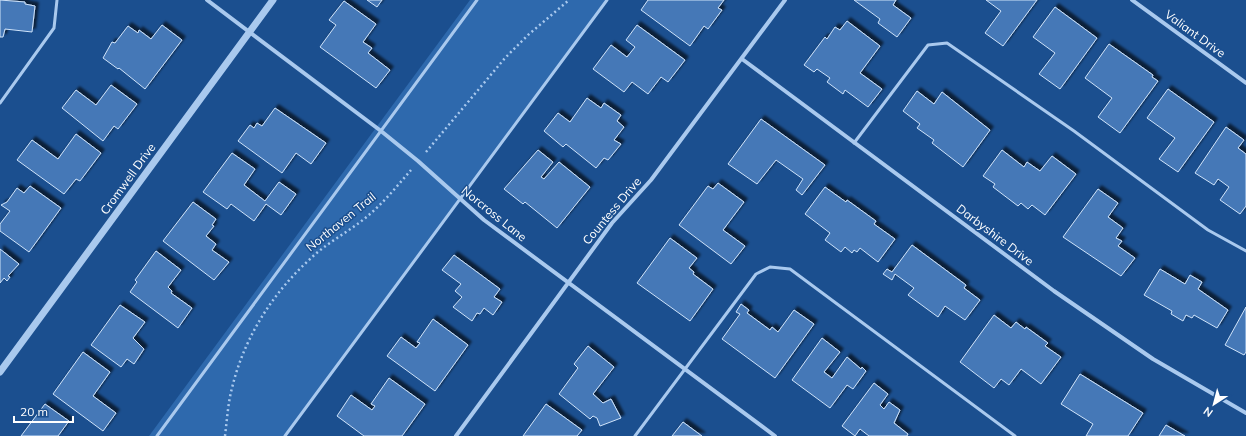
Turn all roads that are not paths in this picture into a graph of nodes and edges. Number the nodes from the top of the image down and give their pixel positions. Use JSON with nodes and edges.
{"nodes":[{"id":1,"x":57,"y":0,"type":"edge"},
{"id":2,"x":207,"y":0,"type":"edge"},
{"id":3,"x":274,"y":0,"type":"edge"},
{"id":4,"x":477,"y":0,"type":"edge"},
{"id":5,"x":607,"y":0,"type":"edge"},
{"id":6,"x":785,"y":0,"type":"edge"},
{"id":7,"x":1132,"y":0,"type":"edge"},
{"id":8,"x":249,"y":33,"type":"junction"},
{"id":9,"x":742,"y":59,"type":"junction"},
{"id":10,"x":1246,"y":84,"type":"edge"},
{"id":11,"x":0,"y":103,"type":"edge"},
{"id":12,"x":381,"y":131,"type":"junction"},
{"id":13,"x":854,"y":142,"type":"junction"},
{"id":14,"x":459,"y":199,"type":"junction"},
{"id":15,"x":1246,"y":250,"type":"edge"},
{"id":16,"x":568,"y":284,"type":"junction"},
{"id":17,"x":685,"y":370,"type":"junction"},
{"id":18,"x":0,"y":372,"type":"edge"},
{"id":19,"x":1246,"y":413,"type":"edge"},
{"id":20,"x":157,"y":436,"type":"edge"},
{"id":21,"x":285,"y":436,"type":"edge"},
{"id":22,"x":456,"y":436,"type":"edge"},
{"id":23,"x":635,"y":436,"type":"edge"},
{"id":24,"x":775,"y":436,"type":"edge"},
{"id":25,"x":1015,"y":436,"type":"edge"}],
"edges":[{"from":1,"to":11,"type":"lane"},
{"from":2,"to":8,"type":"street","name":"Norcross Lane"},
{"from":3,"to":8,"type":"street","name":"Cromwell Drive"},
{"from":4,"to":12,"type":"lane"},
{"from":5,"to":14,"type":"lane"},
{"from":6,"to":9,"type":"street","name":"Countess Drive"},
{"from":7,"to":10,"type":"street","name":"Valiant Drive"},
{"from":8,"to":12,"type":"street","name":"Norcross Lane"},
{"from":8,"to":18,"type":"street","name":"Cromwell Drive"},
{"from":9,"to":13,"type":"street","name":"Darbyshire Drive"},
{"from":9,"to":16,"type":"street","name":"Countess Drive"},
{"from":12,"to":14,"type":"street","name":"Norcross Lane"},
{"from":12,"to":20,"type":"lane"},
{"from":13,"to":15,"type":"lane"},
{"from":13,"to":19,"type":"street","name":"Darbyshire Drive"},
{"from":14,"to":16,"type":"street","name":"Norcross Lane"},
{"from":14,"to":21,"type":"lane"},
{"from":16,"to":17,"type":"street","name":"Norcross Lane"},
{"from":16,"to":22,"type":"street","name":"Countess Drive"},
{"from":17,"to":23,"type":"lane"},
{"from":17,"to":24,"type":"street","name":"Norcross Lane"},
{"from":17,"to":25,"type":"lane"}]}
